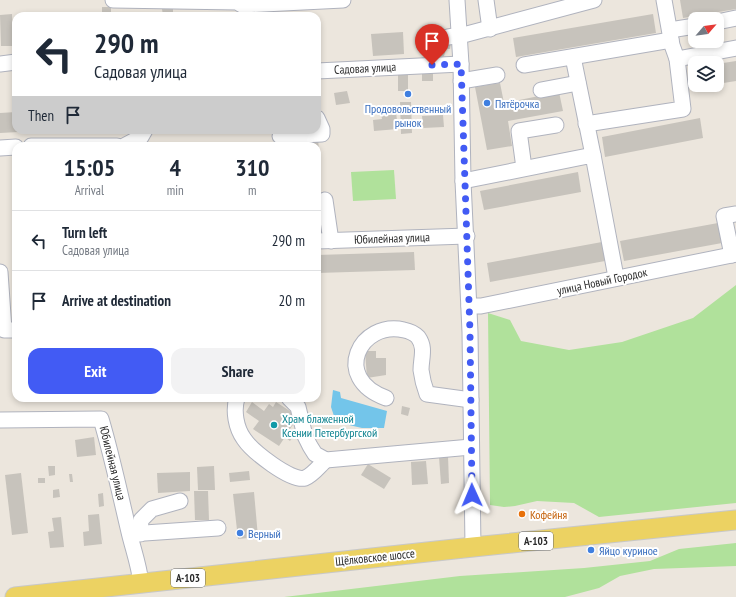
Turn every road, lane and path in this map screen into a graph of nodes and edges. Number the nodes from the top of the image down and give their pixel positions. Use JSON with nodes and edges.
{"nodes":[{"id":1,"x":113,"y":0,"type":"edge"},
{"id":2,"x":343,"y":0,"type":"edge"},
{"id":3,"x":456,"y":0,"type":"edge"},
{"id":4,"x":486,"y":0,"type":"edge"},
{"id":5,"x":594,"y":0,"type":"edge"},
{"id":6,"x":664,"y":0,"type":"edge"},
{"id":7,"x":242,"y":7,"type":"edge"},
{"id":8,"x":736,"y":18,"type":"edge"},
{"id":9,"x":724,"y":21,"type":"edge"},
{"id":10,"x":490,"y":28,"type":"junction"},
{"id":11,"x":688,"y":29,"type":"edge"},
{"id":12,"x":671,"y":35,"type":"junction"},
{"id":13,"x":454,"y":37,"type":"junction"},
{"id":14,"x":736,"y":48,"type":"edge"},
{"id":15,"x":573,"y":57,"type":"junction"},
{"id":16,"x":677,"y":59,"type":"junction"},
{"id":17,"x":12,"y":62,"type":"edge"},
{"id":18,"x":0,"y":64,"type":"edge"},
{"id":19,"x":461,"y":64,"type":"junction"},
{"id":20,"x":524,"y":65,"type":"dead end"},
{"id":21,"x":321,"y":71,"type":"edge"},
{"id":22,"x":497,"y":75,"type":"dead end"},
{"id":23,"x":461,"y":81,"type":"junction"},
{"id":24,"x":578,"y":83,"type":"junction"},
{"id":25,"x":541,"y":90,"type":"dead end"},
{"id":26,"x":586,"y":124,"type":"junction"},
{"id":27,"x":556,"y":125,"type":"dead end"},
{"id":28,"x":321,"y":127,"type":"edge"},
{"id":29,"x":280,"y":136,"type":"dead end"},
{"id":30,"x":144,"y":138,"type":"edge"},
{"id":31,"x":134,"y":142,"type":"edge"},
{"id":32,"x":12,"y":147,"type":"edge"},
{"id":33,"x":0,"y":148,"type":"edge"},
{"id":34,"x":593,"y":155,"type":"junction"},
{"id":35,"x":524,"y":168,"type":"junction"},
{"id":36,"x":464,"y":181,"type":"junction"},
{"id":37,"x":325,"y":200,"type":"dead end"},
{"id":38,"x":736,"y":214,"type":"edge"},
{"id":39,"x":467,"y":236,"type":"junction"},
{"id":40,"x":324,"y":241,"type":"edge"},
{"id":41,"x":734,"y":254,"type":"edge"},
{"id":42,"x":0,"y":272,"type":"edge"},
{"id":43,"x":616,"y":278,"type":"junction"},
{"id":44,"x":469,"y":306,"type":"junction"},
{"id":45,"x":7,"y":331,"type":"edge"},
{"id":46,"x":386,"y":398,"type":"dead end"},
{"id":47,"x":471,"y":400,"type":"junction"},
{"id":48,"x":237,"y":402,"type":"edge"},
{"id":49,"x":293,"y":402,"type":"edge"},
{"id":50,"x":0,"y":420,"type":"edge"},
{"id":51,"x":471,"y":447,"type":"junction"},
{"id":52,"x":326,"y":460,"type":"junction"},
{"id":53,"x":180,"y":501,"type":"dead end"},
{"id":54,"x":736,"y":520,"type":"edge"},
{"id":55,"x":218,"y":528,"type":"dead end"},
{"id":56,"x":135,"y":534,"type":"junction"},
{"id":57,"x":473,"y":547,"type":"junction"},
{"id":58,"x":142,"y":582,"type":"junction"},
{"id":59,"x":15,"y":597,"type":"edge"}],
"edges":[{"from":1,"to":7,"type":"street"},
{"from":2,"to":7,"type":"street"},
{"from":3,"to":13,"type":"street"},
{"from":4,"to":10,"type":"street"},
{"from":5,"to":10,"type":"street"},
{"from":6,"to":12,"type":"street"},
{"from":8,"to":9,"type":"street"},
{"from":10,"to":13,"type":"street"},
{"from":11,"to":12,"type":"street"},
{"from":12,"to":15,"type":"street"},
{"from":12,"to":16,"type":"street"},
{"from":13,"to":19,"type":"street"},
{"from":14,"to":16,"type":"street"},
{"from":15,"to":20,"type":"street"},
{"from":15,"to":24,"type":"street"},
{"from":16,"to":26,"type":"street"},
{"from":17,"to":18,"type":"street"},
{"from":19,"to":21,"type":"street","name":"Садовая улица"},
{"from":19,"to":23,"type":"street"},
{"from":22,"to":23,"type":"street"},
{"from":23,"to":36,"type":"street"},
{"from":24,"to":25,"type":"street"},
{"from":24,"to":26,"type":"street"},
{"from":26,"to":34,"type":"street"},
{"from":27,"to":35,"type":"street"},
{"from":28,"to":29,"type":"street"},
{"from":30,"to":31,"type":"street"},
{"from":32,"to":33,"type":"street"},
{"from":34,"to":35,"type":"street"},
{"from":34,"to":43,"type":"street"},
{"from":35,"to":36,"type":"street"},
{"from":36,"to":39,"type":"street"},
{"from":37,"to":40,"type":"street"},
{"from":38,"to":41,"type":"street"},
{"from":39,"to":40,"type":"street","name":"Юбилейная улица"},
{"from":39,"to":44,"type":"street"},
{"from":41,"to":43,"type":"street","name":"улица Новый Городок"},
{"from":42,"to":45,"type":"street"},
{"from":43,"to":44,"type":"street","name":"улица Новый Городок"},
{"from":44,"to":47,"type":"street"},
{"from":46,"to":47,"type":"street"},
{"from":47,"to":51,"type":"street"},
{"from":48,"to":52,"type":"street"},
{"from":49,"to":52,"type":"street"},
{"from":50,"to":56,"type":"street","name":"Юбилейная улица"},
{"from":51,"to":52,"type":"street"},
{"from":51,"to":57,"type":"street"},
{"from":53,"to":56,"type":"street"},
{"from":54,"to":57,"type":"main road","name":"Щёлковское шоссе","number":"А-103"},
{"from":55,"to":56,"type":"street"},
{"from":56,"to":58,"type":"street","name":"Юбилейная улица"},
{"from":57,"to":58,"type":"main road","name":"Щёлковское шоссе","number":"А-103"},
{"from":58,"to":59,"type":"main road","name":"Щёлковское шоссе","number":"А-103"}]}
